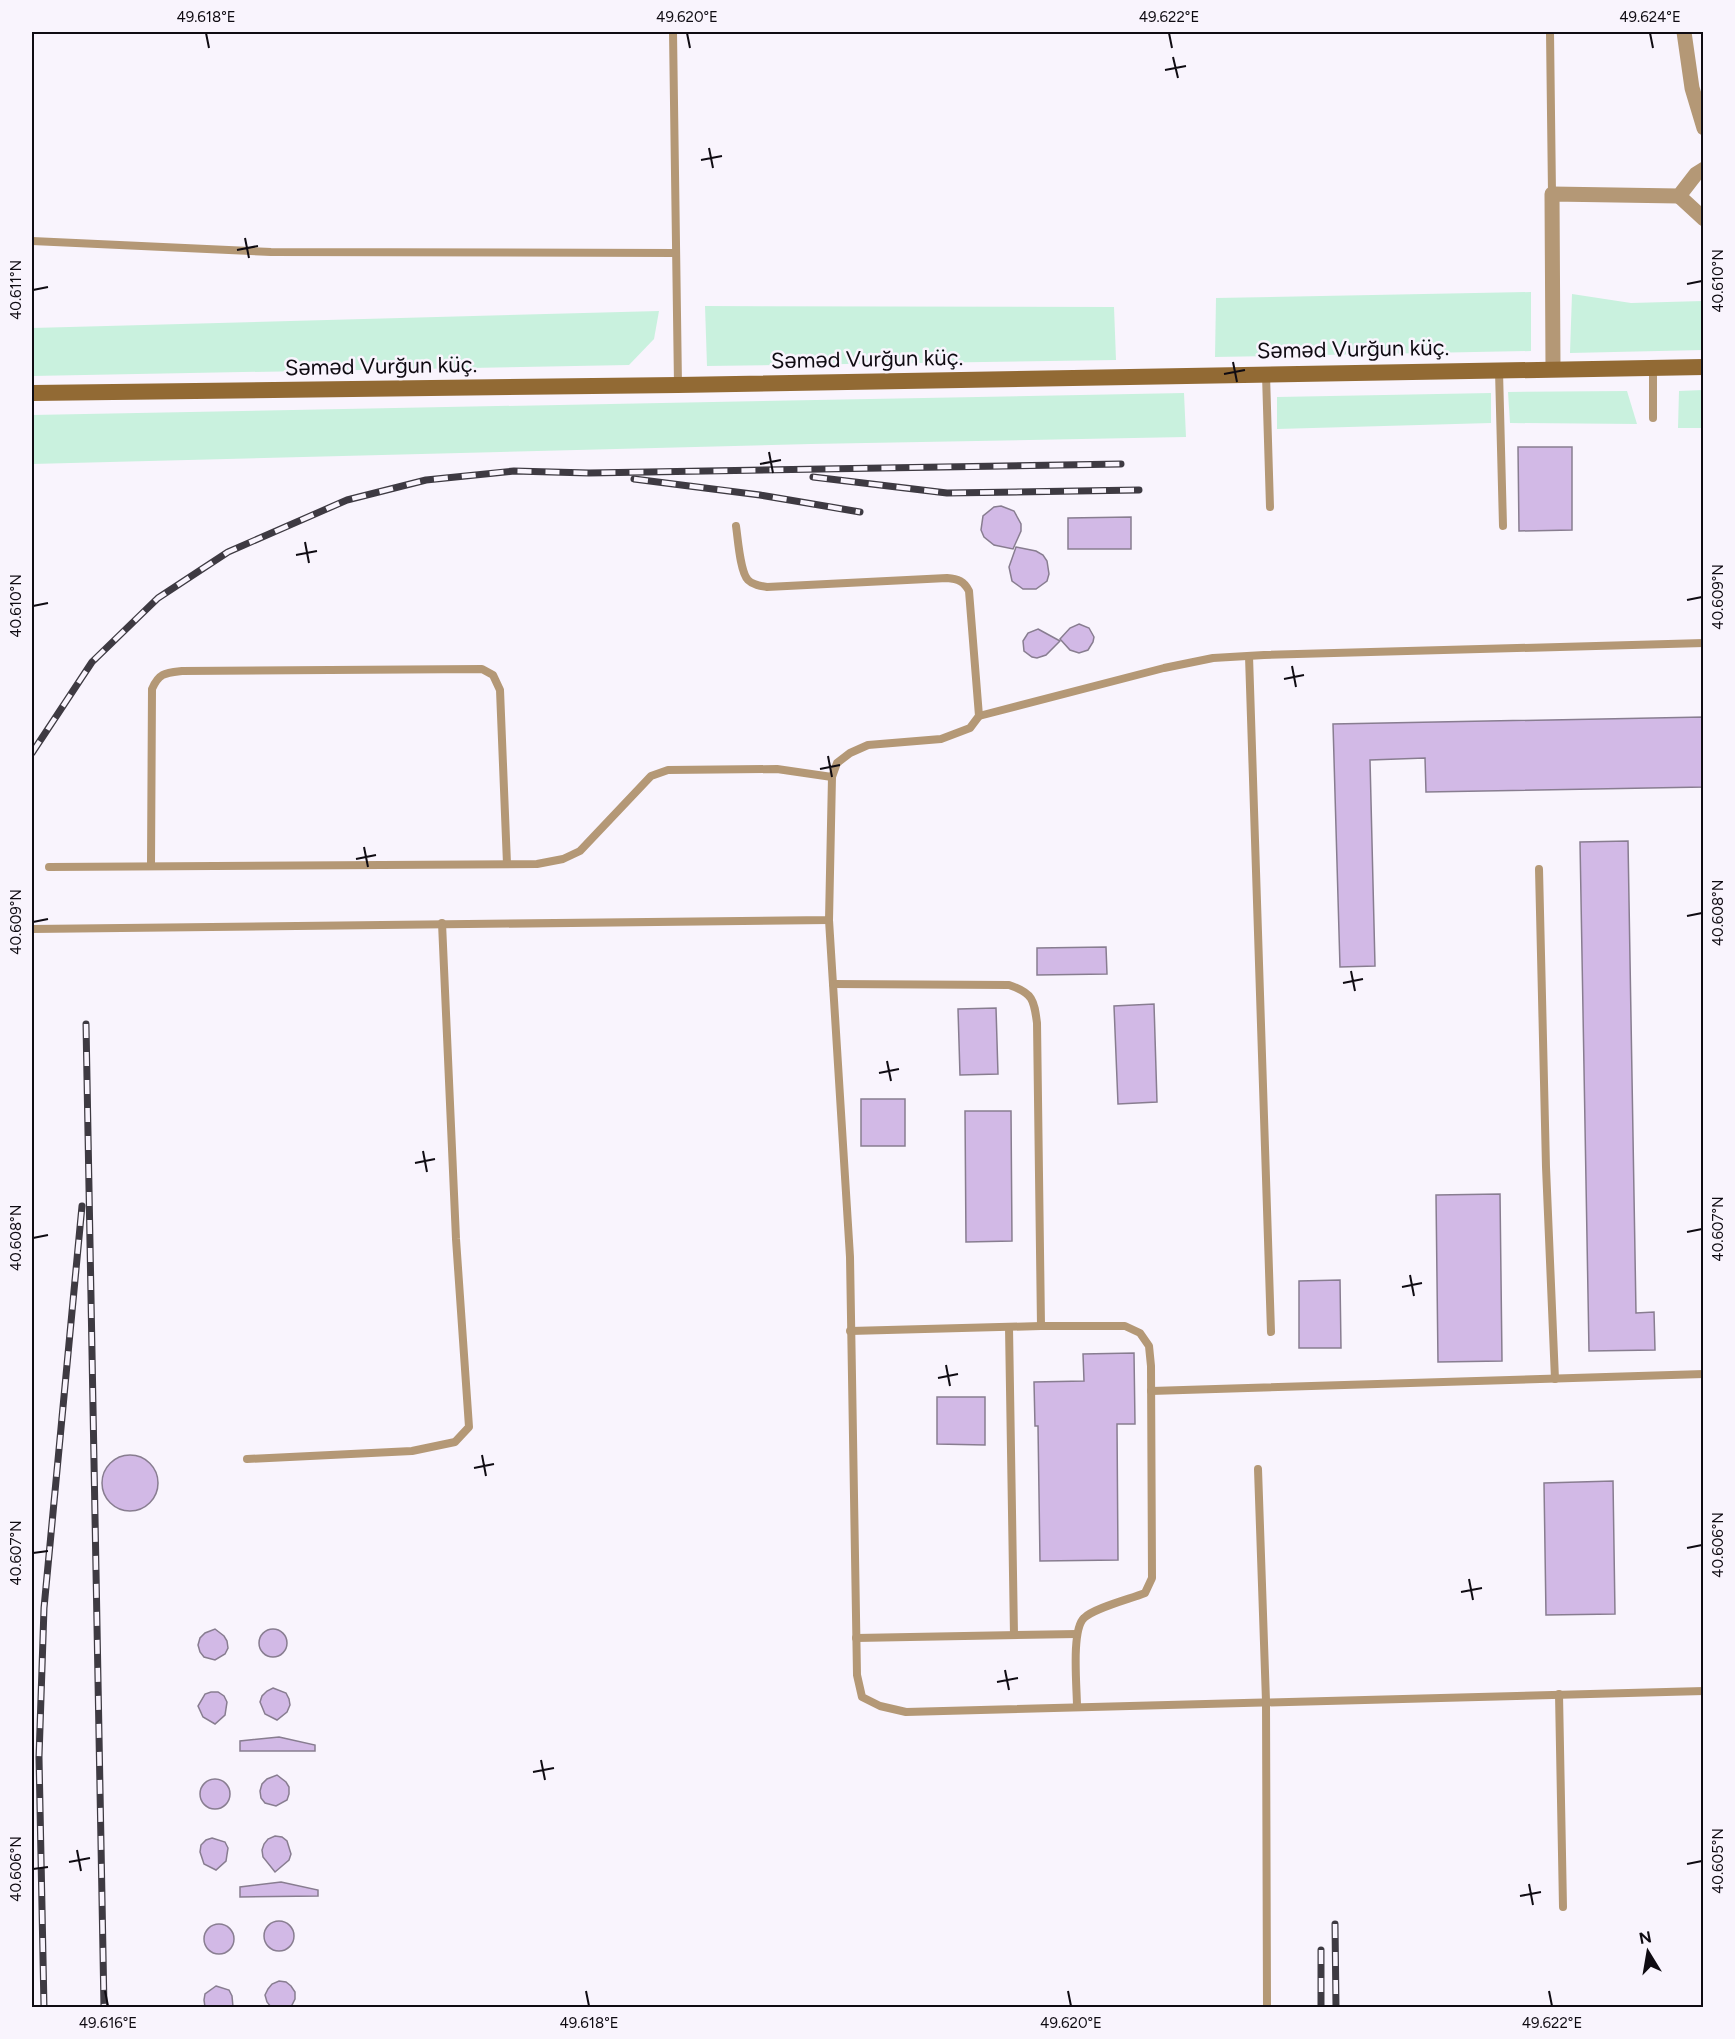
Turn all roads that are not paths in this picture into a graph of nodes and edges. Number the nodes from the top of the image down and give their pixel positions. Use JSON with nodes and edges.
{"nodes":[{"id":1,"x":673,"y":32,"type":"edge"},
{"id":2,"x":1550,"y":32,"type":"edge"},
{"id":3,"x":1684,"y":32,"type":"edge"},
{"id":4,"x":1704,"y":128,"type":"edge"},
{"id":5,"x":1704,"y":169,"type":"edge"},
{"id":6,"x":1552,"y":194,"type":"junction"},
{"id":7,"x":1679,"y":196,"type":"junction"},
{"id":8,"x":1704,"y":219,"type":"edge"},
{"id":9,"x":32,"y":241,"type":"edge"},
{"id":10,"x":676,"y":253,"type":"junction"},
{"id":11,"x":1704,"y":367,"type":"edge"},
{"id":12,"x":1553,"y":368,"type":"junction"},
{"id":13,"x":1653,"y":368,"type":"junction"},
{"id":14,"x":1499,"y":369,"type":"junction"},
{"id":15,"x":1266,"y":373,"type":"junction"},
{"id":16,"x":678,"y":385,"type":"junction"},
{"id":17,"x":32,"y":393,"type":"edge"},
{"id":18,"x":1653,"y":418,"type":"dead end"},
{"id":19,"x":1270,"y":507,"type":"dead end"},
{"id":20,"x":736,"y":526,"type":"dead end"},
{"id":21,"x":1503,"y":526,"type":"dead end"},
{"id":22,"x":1704,"y":643,"type":"edge"},
{"id":23,"x":1249,"y":656,"type":"junction"},
{"id":24,"x":979,"y":716,"type":"junction"},
{"id":25,"x":832,"y":777,"type":"junction"},
{"id":26,"x":507,"y":864,"type":"junction"},
{"id":27,"x":151,"y":866,"type":"junction"},
{"id":28,"x":49,"y":867,"type":"dead end"},
{"id":29,"x":1539,"y":869,"type":"dead end"},
{"id":30,"x":829,"y":920,"type":"junction"},
{"id":31,"x":442,"y":923,"type":"junction"},
{"id":32,"x":32,"y":929,"type":"edge"},
{"id":33,"x":833,"y":984,"type":"junction"},
{"id":34,"x":1041,"y":1326,"type":"junction"},
{"id":35,"x":1009,"y":1328,"type":"junction"},
{"id":36,"x":850,"y":1331,"type":"junction"},
{"id":37,"x":1271,"y":1332,"type":"dead end"},
{"id":38,"x":1704,"y":1374,"type":"edge"},
{"id":39,"x":1555,"y":1379,"type":"junction"},
{"id":40,"x":1151,"y":1391,"type":"junction"},
{"id":41,"x":247,"y":1459,"type":"dead end"},
{"id":42,"x":1258,"y":1469,"type":"dead end"},
{"id":43,"x":1077,"y":1634,"type":"junction"},
{"id":44,"x":1014,"y":1635,"type":"junction"},
{"id":45,"x":856,"y":1638,"type":"junction"},
{"id":46,"x":1704,"y":1691,"type":"edge"},
{"id":47,"x":1559,"y":1694,"type":"junction"},
{"id":48,"x":1266,"y":1701,"type":"junction"},
{"id":49,"x":1077,"y":1707,"type":"junction"},
{"id":50,"x":1563,"y":1907,"type":"dead end"},
{"id":51,"x":1267,"y":2007,"type":"edge"}],
"edges":[{"from":1,"to":10,"type":"lane"},
{"from":2,"to":6,"type":"lane"},
{"from":3,"to":4,"type":"street"},
{"from":5,"to":7,"type":"street"},
{"from":6,"to":7,"type":"street"},
{"from":6,"to":12,"type":"street"},
{"from":7,"to":8,"type":"street"},
{"from":9,"to":10,"type":"lane"},
{"from":10,"to":16,"type":"lane"},
{"from":11,"to":13,"type":"main road","name":"Səməd Vurğun küç."},
{"from":12,"to":13,"type":"main road","name":"Səməd Vurğun küç."},
{"from":12,"to":14,"type":"main road","name":"Səməd Vurğun küç."},
{"from":13,"to":18,"type":"lane"},
{"from":14,"to":15,"type":"main road","name":"Səməd Vurğun küç."},
{"from":14,"to":21,"type":"lane"},
{"from":15,"to":16,"type":"main road","name":"Səməd Vurğun küç."},
{"from":15,"to":19,"type":"lane"},
{"from":16,"to":17,"type":"main road","name":"Səməd Vurğun küç."},
{"from":20,"to":24,"type":"lane"},
{"from":22,"to":23,"type":"lane"},
{"from":23,"to":24,"type":"lane"},
{"from":23,"to":37,"type":"lane"},
{"from":24,"to":25,"type":"lane"},
{"from":25,"to":26,"type":"lane"},
{"from":25,"to":30,"type":"lane"},
{"from":26,"to":27,"type":"lane"},
{"from":26,"to":27,"type":"lane"},
{"from":27,"to":28,"type":"lane"},
{"from":29,"to":39,"type":"lane"},
{"from":30,"to":31,"type":"lane"},
{"from":30,"to":33,"type":"lane"},
{"from":31,"to":32,"type":"lane"},
{"from":31,"to":41,"type":"lane"},
{"from":33,"to":34,"type":"lane"},
{"from":33,"to":36,"type":"lane"},
{"from":34,"to":35,"type":"lane"},
{"from":34,"to":40,"type":"lane"},
{"from":35,"to":36,"type":"lane"},
{"from":35,"to":44,"type":"lane"},
{"from":36,"to":45,"type":"lane"},
{"from":38,"to":39,"type":"lane"},
{"from":39,"to":40,"type":"lane"},
{"from":40,"to":43,"type":"lane"},
{"from":42,"to":48,"type":"lane"},
{"from":43,"to":44,"type":"lane"},
{"from":43,"to":49,"type":"lane"},
{"from":44,"to":45,"type":"lane"},
{"from":45,"to":49,"type":"lane"},
{"from":46,"to":47,"type":"lane"},
{"from":47,"to":48,"type":"lane"},
{"from":47,"to":50,"type":"lane"},
{"from":48,"to":49,"type":"lane"},
{"from":48,"to":51,"type":"lane"}]}
